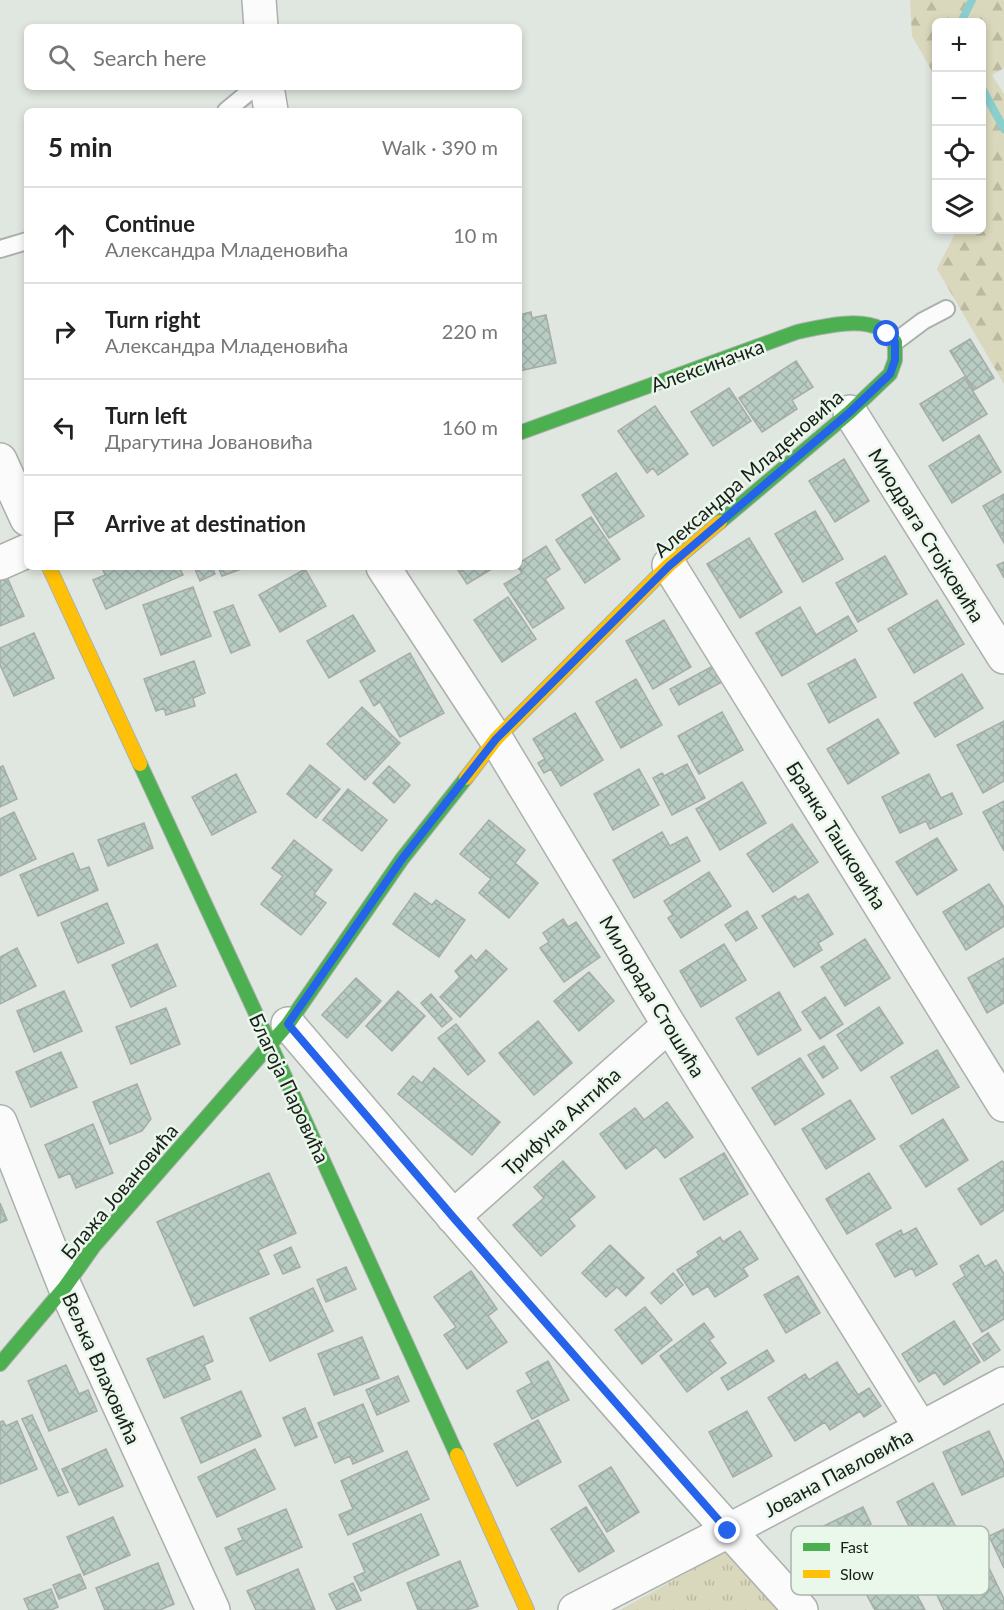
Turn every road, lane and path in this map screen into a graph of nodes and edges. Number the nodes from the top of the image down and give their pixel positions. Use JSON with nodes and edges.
{"nodes":[{"id":1,"x":259,"y":0,"type":"edge"},
{"id":2,"x":261,"y":24,"type":"edge"},
{"id":3,"x":251,"y":90,"type":"edge"},
{"id":4,"x":268,"y":90,"type":"edge"},
{"id":5,"x":229,"y":108,"type":"edge"},
{"id":6,"x":270,"y":108,"type":"edge"},
{"id":7,"x":24,"y":242,"type":"edge"},
{"id":8,"x":0,"y":249,"type":"edge"},
{"id":9,"x":946,"y":309,"type":"dead end"},
{"id":10,"x":895,"y":342,"type":"junction"},
{"id":11,"x":850,"y":412,"type":"junction"},
{"id":12,"x":522,"y":432,"type":"edge"},
{"id":13,"x":0,"y":460,"type":"edge"},
{"id":14,"x":24,"y":512,"type":"edge"},
{"id":15,"x":24,"y":552,"type":"edge"},
{"id":16,"x":0,"y":562,"type":"edge"},
{"id":17,"x":669,"y":566,"type":"junction"},
{"id":18,"x":50,"y":570,"type":"edge"},
{"id":19,"x":385,"y":570,"type":"edge"},
{"id":20,"x":1004,"y":657,"type":"edge"},
{"id":21,"x":496,"y":739,"type":"junction"},
{"id":22,"x":669,"y":1025,"type":"junction"},
{"id":23,"x":279,"y":1034,"type":"junction"},
{"id":24,"x":1004,"y":1106,"type":"edge"},
{"id":25,"x":0,"y":1122,"type":"edge"},
{"id":26,"x":453,"y":1217,"type":"junction"},
{"id":27,"x":65,"y":1287,"type":"junction"},
{"id":28,"x":0,"y":1364,"type":"edge"},
{"id":29,"x":1004,"y":1384,"type":"edge"},
{"id":30,"x":920,"y":1427,"type":"junction"},
{"id":31,"x":728,"y":1531,"type":"junction"},
{"id":32,"x":213,"y":1610,"type":"edge"},
{"id":33,"x":527,"y":1610,"type":"edge"},
{"id":34,"x":575,"y":1610,"type":"edge"},
{"id":35,"x":801,"y":1610,"type":"edge"}],
"edges":[{"from":1,"to":2,"type":"street"},
{"from":3,"to":5,"type":"lane"},
{"from":4,"to":6,"type":"street"},
{"from":7,"to":8,"type":"lane"},
{"from":9,"to":10,"type":"lane"},
{"from":10,"to":11,"type":"street","name":"Александра Младеновића"},
{"from":10,"to":12,"type":"street","name":"Алексиначка"},
{"from":11,"to":17,"type":"street","name":"Александра Младеновића"},
{"from":11,"to":20,"type":"street","name":"Миодрага Стојковића"},
{"from":13,"to":14,"type":"street"},
{"from":15,"to":16,"type":"street"},
{"from":17,"to":21,"type":"street","name":"Александра Младеновића"},
{"from":17,"to":24,"type":"street","name":"Бранка Ташковића"},
{"from":18,"to":23,"type":"street","name":"Благоја Паровића"},
{"from":19,"to":21,"type":"street","name":"Милорада Стошића"},
{"from":21,"to":22,"type":"street","name":"Милорада Стошића"},
{"from":21,"to":23,"type":"street","name":"Александра Младеновића"},
{"from":22,"to":26,"type":"street","name":"Трифуна Антића"},
{"from":22,"to":30,"type":"street","name":"Милорада Стошића"},
{"from":23,"to":26,"type":"street"},
{"from":23,"to":27,"type":"street","name":"Блажа Јовановића"},
{"from":23,"to":33,"type":"street","name":"Благоја Паровића"},
{"from":25,"to":27,"type":"street","name":"Вељка Влаховића"},
{"from":26,"to":31,"type":"street"},
{"from":27,"to":28,"type":"street","name":"Блажа Јовановића"},
{"from":27,"to":32,"type":"street","name":"Вељка Влаховића"},
{"from":29,"to":30,"type":"street","name":"Јована Павловића"},
{"from":30,"to":31,"type":"street","name":"Јована Павловића"},
{"from":31,"to":34,"type":"street","name":"Јована Павловића"},
{"from":31,"to":35,"type":"street"}]}
